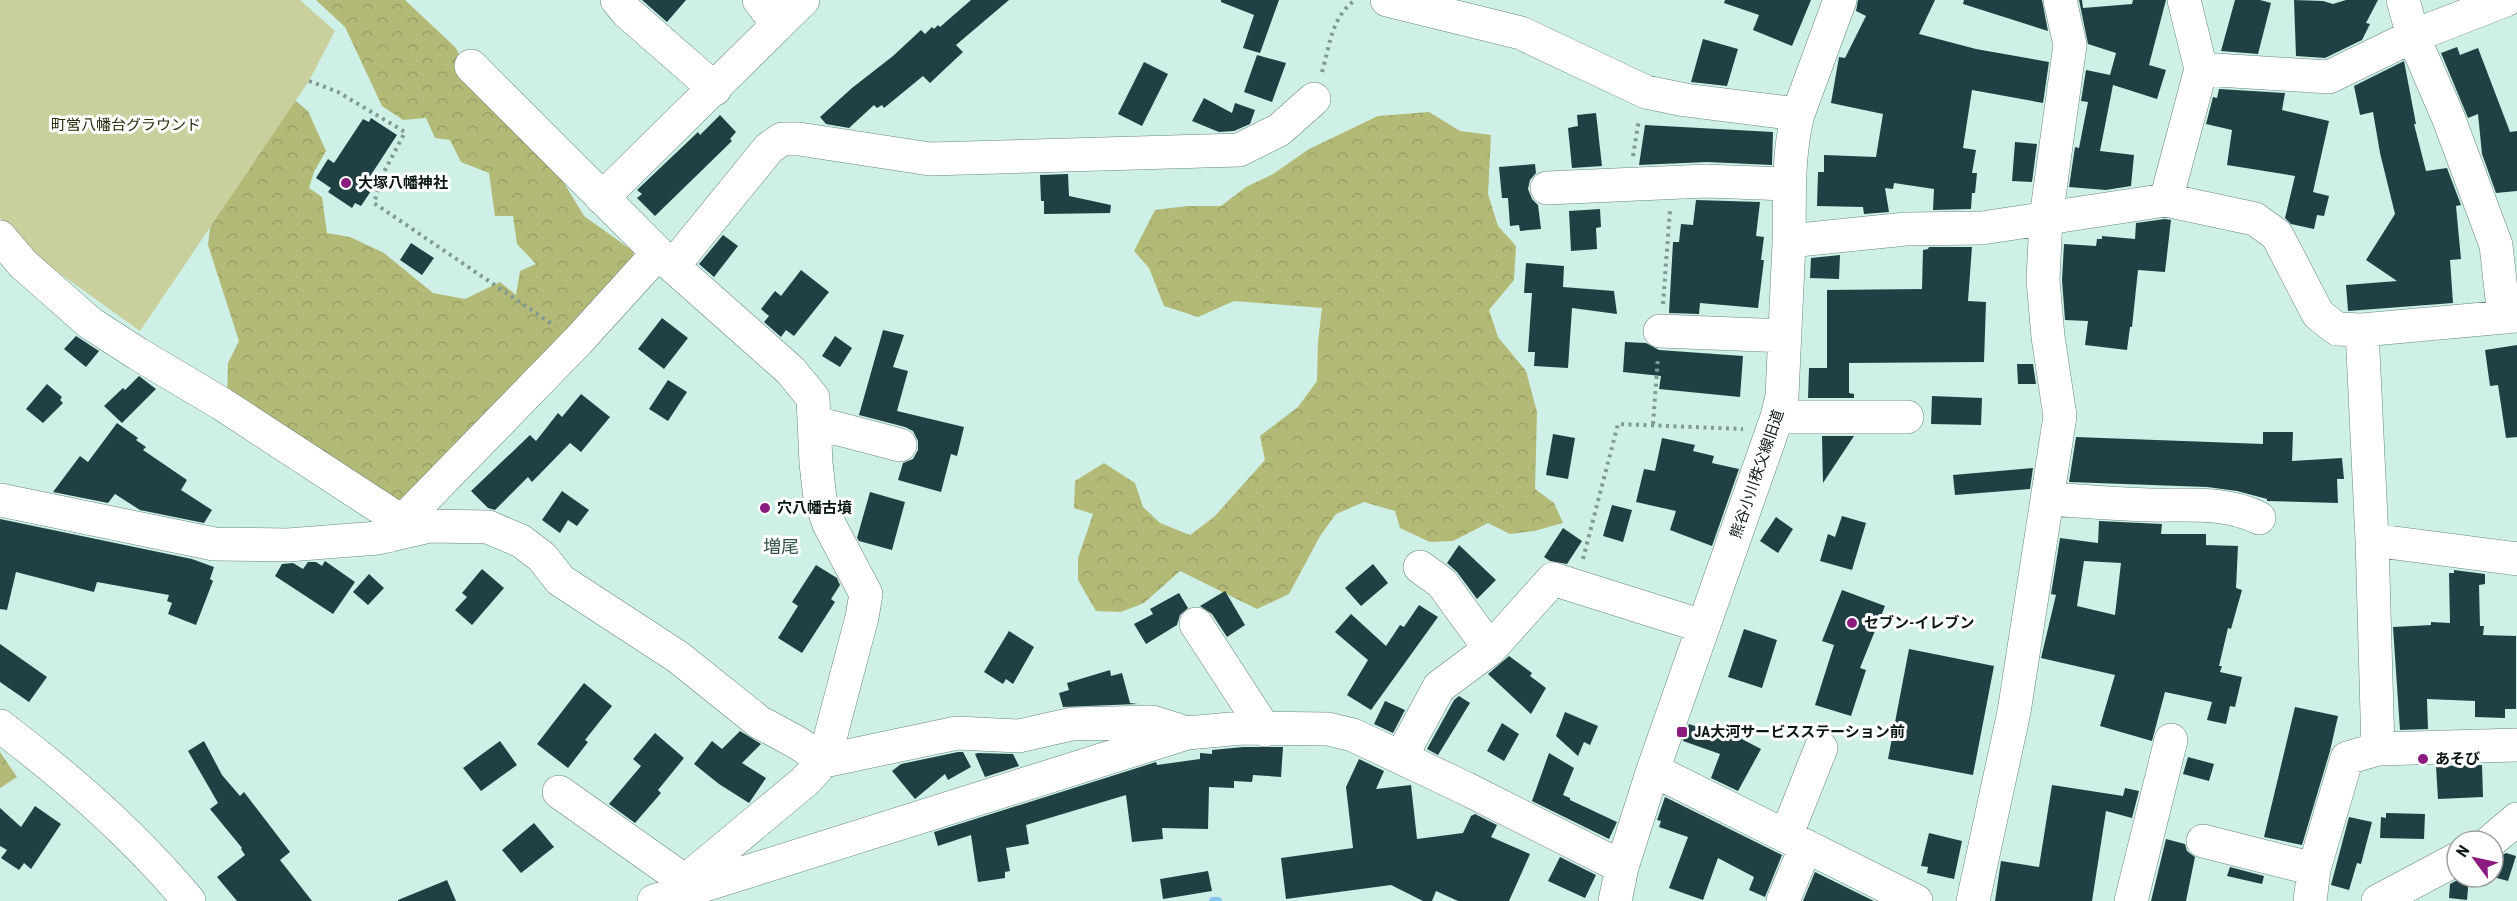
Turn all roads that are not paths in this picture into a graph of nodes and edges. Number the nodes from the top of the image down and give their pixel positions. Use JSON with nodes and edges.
{"nodes":[{"id":1,"x":617,"y":0,"type":"edge"},
{"id":2,"x":759,"y":0,"type":"edge"},
{"id":3,"x":803,"y":0,"type":"edge"},
{"id":4,"x":1387,"y":0,"type":"edge"},
{"id":5,"x":1840,"y":0,"type":"edge"},
{"id":6,"x":2060,"y":0,"type":"edge"},
{"id":7,"x":2184,"y":0,"type":"edge"},
{"id":8,"x":2403,"y":0,"type":"edge"},
{"id":9,"x":2506,"y":0,"type":"edge"},
{"id":10,"x":778,"y":25,"type":"junction"},
{"id":11,"x":2413,"y":36,"type":"junction"},
{"id":12,"x":471,"y":66,"type":"dead end"},
{"id":13,"x":2201,"y":69,"type":"junction"},
{"id":14,"x":715,"y":89,"type":"junction"},
{"id":15,"x":1314,"y":99,"type":"road end"},
{"id":16,"x":1798,"y":114,"type":"junction"},
{"id":17,"x":1788,"y":184,"type":"junction"},
{"id":18,"x":1547,"y":188,"type":"dead end"},
{"id":19,"x":602,"y":198,"type":"junction"},
{"id":20,"x":2166,"y":200,"type":"junction"},
{"id":21,"x":2046,"y":218,"type":"junction"},
{"id":22,"x":0,"y":237,"type":"edge"},
{"id":23,"x":1789,"y":241,"type":"junction"},
{"id":24,"x":666,"y":259,"type":"junction"},
{"id":25,"x":2511,"y":316,"type":"edge"},
{"id":26,"x":2362,"y":330,"type":"junction"},
{"id":27,"x":1660,"y":331,"type":"dead end"},
{"id":28,"x":1785,"y":336,"type":"junction"},
{"id":29,"x":1907,"y":417,"type":"dead end"},
{"id":30,"x":816,"y":423,"type":"junction"},
{"id":31,"x":1776,"y":424,"type":"junction"},
{"id":32,"x":900,"y":445,"type":"dead end"},
{"id":33,"x":2048,"y":499,"type":"junction"},
{"id":34,"x":0,"y":500,"type":"edge"},
{"id":35,"x":2259,"y":518,"type":"dead end"},
{"id":36,"x":394,"y":529,"type":"junction"},
{"id":37,"x":2373,"y":540,"type":"junction"},
{"id":38,"x":2517,"y":559,"type":"edge"},
{"id":39,"x":1420,"y":567,"type":"dead end"},
{"id":40,"x":1196,"y":624,"type":"dead end"},
{"id":41,"x":1702,"y":626,"type":"junction"},
{"id":42,"x":1490,"y":650,"type":"junction"},
{"id":43,"x":0,"y":726,"type":"edge"},
{"id":44,"x":1265,"y":729,"type":"junction"},
{"id":45,"x":1187,"y":733,"type":"junction"},
{"id":46,"x":2171,"y":740,"type":"dead end"},
{"id":47,"x":2517,"y":746,"type":"edge"},
{"id":48,"x":1821,"y":748,"type":"dead end"},
{"id":49,"x":2378,"y":749,"type":"junction"},
{"id":50,"x":1401,"y":757,"type":"junction"},
{"id":51,"x":824,"y":761,"type":"junction"},
{"id":52,"x":1653,"y":770,"type":"junction"},
{"id":53,"x":559,"y":792,"type":"dead end"},
{"id":54,"x":2517,"y":819,"type":"edge"},
{"id":55,"x":2505,"y":829,"type":"edge"},
{"id":56,"x":1796,"y":841,"type":"junction"},
{"id":57,"x":2204,"y":841,"type":"dead end"},
{"id":58,"x":2445,"y":865,"type":"edge"},
{"id":59,"x":1622,"y":867,"type":"junction"},
{"id":60,"x":2314,"y":869,"type":"junction"},
{"id":61,"x":675,"y":894,"type":"edge"},
{"id":62,"x":189,"y":901,"type":"edge"},
{"id":63,"x":1615,"y":901,"type":"edge"},
{"id":64,"x":1783,"y":901,"type":"edge"},
{"id":65,"x":1916,"y":901,"type":"edge"},
{"id":66,"x":1973,"y":901,"type":"edge"},
{"id":67,"x":2131,"y":901,"type":"edge"},
{"id":68,"x":2310,"y":901,"type":"edge"},
{"id":69,"x":2378,"y":901,"type":"edge"}],
"edges":[{"from":1,"to":14,"type":"street"},
{"from":2,"to":10,"type":"street"},
{"from":3,"to":10,"type":"street"},
{"from":4,"to":16,"type":"street"},
{"from":5,"to":16,"type":"street","name":"熊谷小川秩父線旧道"},
{"from":6,"to":21,"type":"street"},
{"from":7,"to":13,"type":"street"},
{"from":8,"to":11,"type":"street"},
{"from":9,"to":11,"type":"street"},
{"from":10,"to":14,"type":"street"},
{"from":11,"to":13,"type":"street"},
{"from":11,"to":25,"type":"street"},
{"from":12,"to":19,"type":"street"},
{"from":13,"to":20,"type":"street"},
{"from":14,"to":19,"type":"street"},
{"from":15,"to":24,"type":"street"},
{"from":16,"to":17,"type":"street","name":"熊谷小川秩父線旧道"},
{"from":17,"to":18,"type":"street"},
{"from":17,"to":23,"type":"street","name":"熊谷小川秩父線旧道"},
{"from":19,"to":24,"type":"street"},
{"from":20,"to":21,"type":"street"},
{"from":20,"to":26,"type":"street"},
{"from":21,"to":23,"type":"street"},
{"from":21,"to":33,"type":"street"},
{"from":22,"to":36,"type":"street"},
{"from":23,"to":28,"type":"street","name":"熊谷小川秩父線旧道"},
{"from":24,"to":30,"type":"street"},
{"from":24,"to":36,"type":"street"},
{"from":25,"to":26,"type":"street"},
{"from":26,"to":37,"type":"street"},
{"from":27,"to":28,"type":"street"},
{"from":28,"to":31,"type":"street","name":"熊谷小川秩父線旧道"},
{"from":29,"to":31,"type":"street"},
{"from":30,"to":32,"type":"street"},
{"from":30,"to":51,"type":"street"},
{"from":31,"to":41,"type":"street","name":"熊谷小川秩父線旧道"},
{"from":33,"to":35,"type":"street"},
{"from":33,"to":66,"type":"street"},
{"from":34,"to":36,"type":"street"},
{"from":36,"to":51,"type":"street"},
{"from":37,"to":38,"type":"street"},
{"from":37,"to":49,"type":"street"},
{"from":39,"to":42,"type":"street"},
{"from":40,"to":44,"type":"street"},
{"from":41,"to":42,"type":"street"},
{"from":41,"to":52,"type":"street","name":"熊谷小川秩父線旧道"},
{"from":42,"to":50,"type":"street"},
{"from":43,"to":62,"type":"street"},
{"from":44,"to":45,"type":"street"},
{"from":44,"to":50,"type":"street"},
{"from":45,"to":51,"type":"street"},
{"from":45,"to":61,"type":"street"},
{"from":46,"to":67,"type":"street"},
{"from":47,"to":49,"type":"street"},
{"from":48,"to":56,"type":"street"},
{"from":49,"to":60,"type":"street"},
{"from":50,"to":59,"type":"street"},
{"from":51,"to":61,"type":"street"},
{"from":52,"to":56,"type":"street"},
{"from":52,"to":59,"type":"street","name":"熊谷小川秩父線旧道"},
{"from":53,"to":61,"type":"street"},
{"from":54,"to":55,"type":"street"},
{"from":56,"to":64,"type":"street"},
{"from":56,"to":65,"type":"street"},
{"from":57,"to":60,"type":"street"},
{"from":58,"to":69,"type":"street"},
{"from":59,"to":63,"type":"street","name":"熊谷小川秩父線旧道"},
{"from":60,"to":68,"type":"street"}]}
